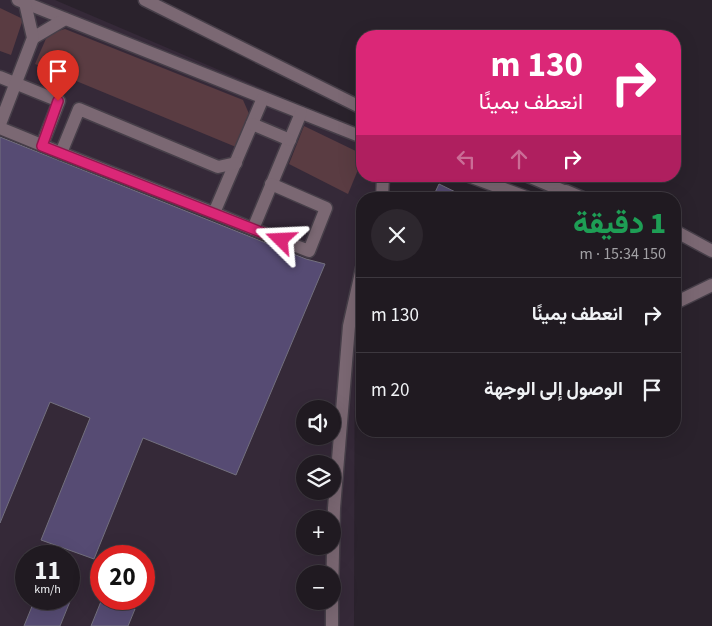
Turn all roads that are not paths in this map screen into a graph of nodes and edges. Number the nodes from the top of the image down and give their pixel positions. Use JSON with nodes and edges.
{"nodes":[{"id":1,"x":145,"y":0,"type":"edge"},
{"id":2,"x":22,"y":1,"type":"edge"},
{"id":3,"x":65,"y":19,"type":"junction"},
{"id":4,"x":33,"y":38,"type":"junction"},
{"id":5,"x":0,"y":77,"type":"edge"},
{"id":6,"x":15,"y":84,"type":"junction"},
{"id":7,"x":263,"y":98,"type":"junction"},
{"id":8,"x":356,"y":105,"type":"edge"},
{"id":9,"x":301,"y":113,"type":"junction"},
{"id":10,"x":0,"y":124,"type":"edge"},
{"id":11,"x":252,"y":124,"type":"junction"},
{"id":12,"x":0,"y":128,"type":"edge"},
{"id":13,"x":356,"y":136,"type":"edge"},
{"id":14,"x":290,"y":140,"type":"junction"},
{"id":15,"x":42,"y":146,"type":"junction"},
{"id":16,"x":62,"y":153,"type":"junction"},
{"id":17,"x":236,"y":163,"type":"junction"},
{"id":18,"x":485,"y":182,"type":"edge"},
{"id":19,"x":542,"y":182,"type":"edge"},
{"id":20,"x":272,"y":184,"type":"junction"},
{"id":21,"x":512,"y":192,"type":"edge"},
{"id":22,"x":566,"y":192,"type":"edge"},
{"id":23,"x":214,"y":213,"type":"junction"},
{"id":24,"x":253,"y":229,"type":"junction"},
{"id":25,"x":681,"y":234,"type":"edge"},
{"id":26,"x":712,"y":251,"type":"edge"},
{"id":27,"x":712,"y":285,"type":"edge"},
{"id":28,"x":356,"y":297,"type":"edge"},
{"id":29,"x":681,"y":301,"type":"edge"},
{"id":30,"x":333,"y":565,"type":"edge"},
{"id":31,"x":332,"y":610,"type":"edge"},
{"id":32,"x":332,"y":626,"type":"edge"}],
"edges":[{"from":1,"to":8,"type":"lane"},
{"from":2,"to":3,"type":"lane"},
{"from":2,"to":4,"type":"lane"},
{"from":3,"to":4,"type":"lane"},
{"from":3,"to":7,"type":"lane"},
{"from":4,"to":6,"type":"lane"},
{"from":5,"to":6,"type":"lane"},
{"from":6,"to":10,"type":"lane"},
{"from":6,"to":15,"type":"lane"},
{"from":7,"to":9,"type":"lane"},
{"from":7,"to":11,"type":"lane"},
{"from":9,"to":13,"type":"lane"},
{"from":9,"to":14,"type":"lane"},
{"from":11,"to":14,"type":"lane"},
{"from":11,"to":17,"type":"lane"},
{"from":12,"to":15,"type":"lane"},
{"from":14,"to":20,"type":"lane"},
{"from":15,"to":16,"type":"lane"},
{"from":16,"to":17,"type":"lane"},
{"from":16,"to":23,"type":"lane"},
{"from":17,"to":23,"type":"lane"},
{"from":18,"to":21,"type":"lane"},
{"from":19,"to":22,"type":"lane"},
{"from":20,"to":24,"type":"lane"},
{"from":20,"to":24,"type":"lane"},
{"from":23,"to":24,"type":"lane"},
{"from":25,"to":26,"type":"lane"},
{"from":27,"to":29,"type":"lane"},
{"from":28,"to":30,"type":"lane"},
{"from":31,"to":32,"type":"lane"}]}
